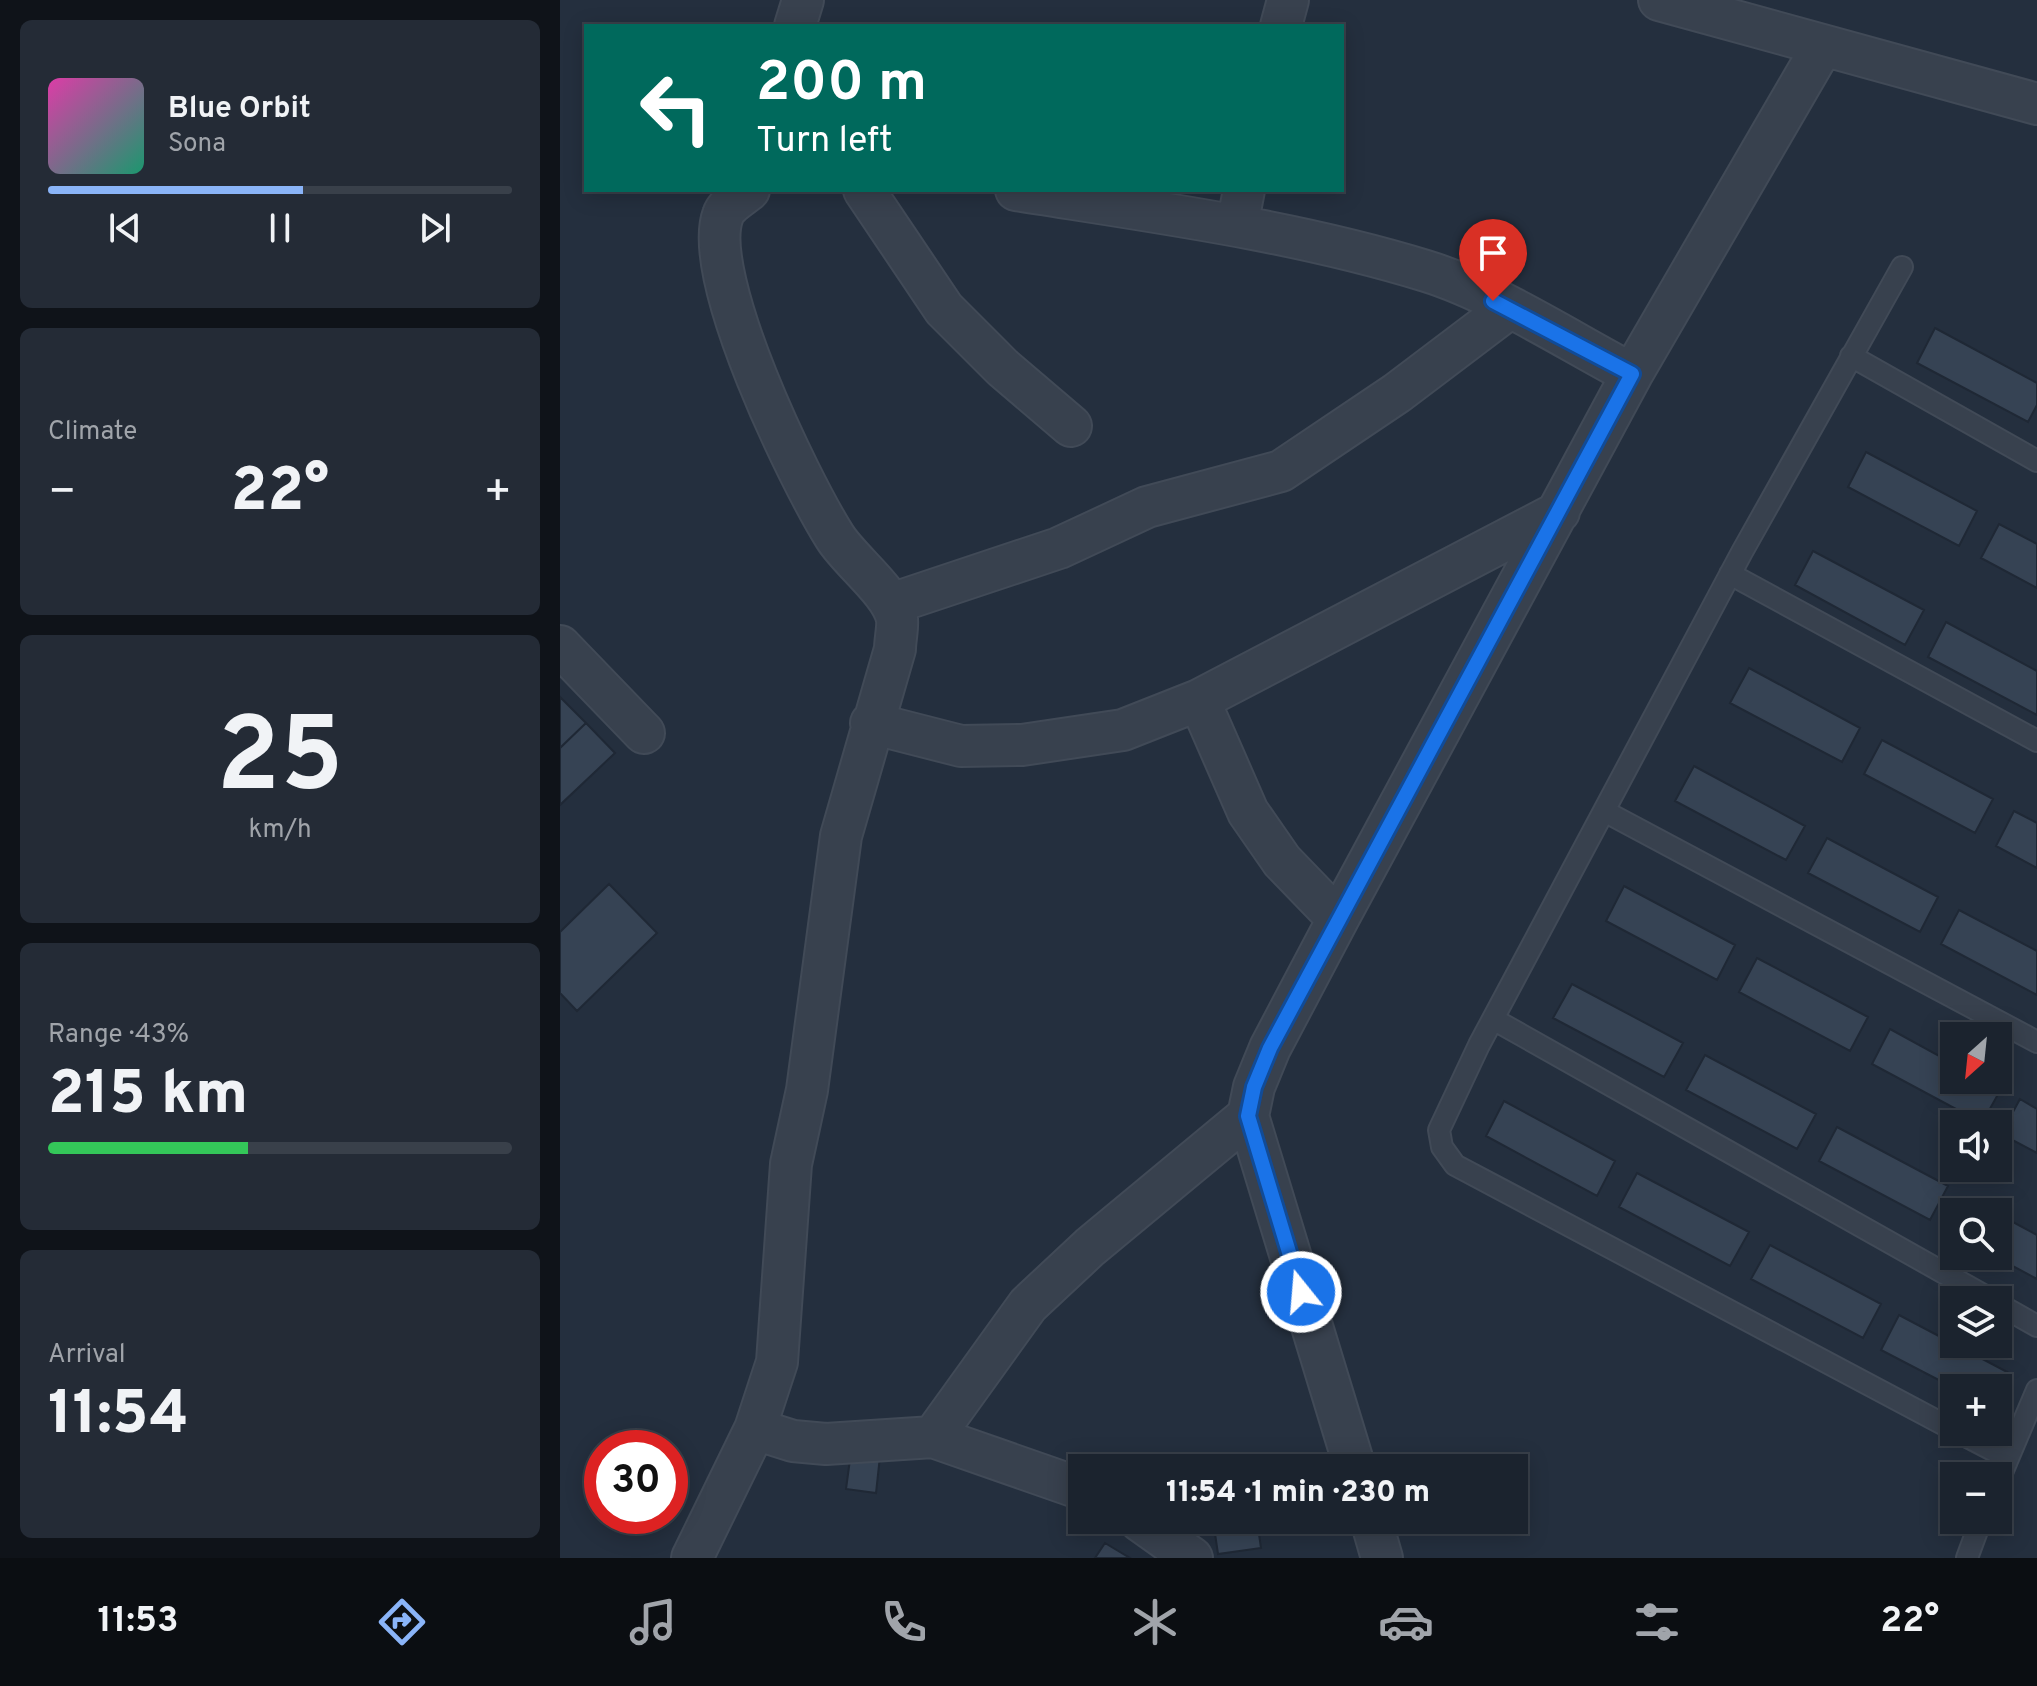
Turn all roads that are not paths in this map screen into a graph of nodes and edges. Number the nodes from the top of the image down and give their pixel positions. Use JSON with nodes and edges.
{"nodes":[{"id":1,"x":803,"y":0,"type":"edge"},
{"id":2,"x":1288,"y":0,"type":"edge"},
{"id":3,"x":1659,"y":0,"type":"edge"},
{"id":4,"x":796,"y":24,"type":"edge"},
{"id":5,"x":1282,"y":24,"type":"edge"},
{"id":6,"x":1822,"y":47,"type":"junction"},
{"id":7,"x":2037,"y":104,"type":"edge"},
{"id":8,"x":747,"y":192,"type":"edge"},
{"id":9,"x":865,"y":192,"type":"edge"},
{"id":10,"x":1041,"y":192,"type":"edge"},
{"id":11,"x":1240,"y":208,"type":"edge"},
{"id":12,"x":1902,"y":267,"type":"dead end"},
{"id":13,"x":1508,"y":309,"type":"junction"},
{"id":14,"x":1851,"y":356,"type":"junction"},
{"id":15,"x":1632,"y":374,"type":"junction"},
{"id":16,"x":1071,"y":426,"type":"dead end"},
{"id":17,"x":2037,"y":461,"type":"edge"},
{"id":18,"x":1559,"y":512,"type":"junction"},
{"id":19,"x":1730,"y":574,"type":"junction"},
{"id":20,"x":891,"y":604,"type":"junction"},
{"id":21,"x":560,"y":646,"type":"edge"},
{"id":22,"x":1199,"y":700,"type":"junction"},
{"id":23,"x":871,"y":723,"type":"junction"},
{"id":24,"x":644,"y":733,"type":"dead end"},
{"id":25,"x":2037,"y":741,"type":"edge"},
{"id":26,"x":1604,"y":811,"type":"junction"},
{"id":27,"x":1338,"y":919,"type":"junction"},
{"id":28,"x":1493,"y":1019,"type":"junction"},
{"id":29,"x":2037,"y":1042,"type":"edge"},
{"id":30,"x":1248,"y":1116,"type":"junction"},
{"id":31,"x":1967,"y":1286,"type":"edge"},
{"id":32,"x":2012,"y":1312,"type":"edge"},
{"id":33,"x":2037,"y":1326,"type":"edge"},
{"id":34,"x":2037,"y":1390,"type":"edge"},
{"id":35,"x":1940,"y":1423,"type":"edge"},
{"id":36,"x":755,"y":1429,"type":"junction"},
{"id":37,"x":933,"y":1437,"type":"junction"},
{"id":38,"x":1985,"y":1446,"type":"edge"},
{"id":39,"x":1351,"y":1454,"type":"edge"},
{"id":40,"x":2008,"y":1458,"type":"junction"},
{"id":41,"x":2006,"y":1462,"type":"edge"},
{"id":42,"x":1068,"y":1484,"type":"edge"},
{"id":43,"x":1159,"y":1534,"type":"edge"},
{"id":44,"x":1375,"y":1534,"type":"edge"},
{"id":45,"x":1976,"y":1534,"type":"edge"},
{"id":46,"x":692,"y":1558,"type":"edge"},
{"id":47,"x":1192,"y":1558,"type":"edge"},
{"id":48,"x":1382,"y":1558,"type":"edge"},
{"id":49,"x":1967,"y":1558,"type":"edge"}],
"edges":[{"from":1,"to":4,"type":"street"},
{"from":2,"to":5,"type":"street"},
{"from":3,"to":6,"type":"street"},
{"from":6,"to":7,"type":"street"},
{"from":6,"to":15,"type":"street"},
{"from":8,"to":20,"type":"street"},
{"from":9,"to":16,"type":"street"},
{"from":10,"to":11,"type":"street"},
{"from":11,"to":13,"type":"street"},
{"from":12,"to":14,"type":"lane"},
{"from":13,"to":15,"type":"street"},
{"from":13,"to":20,"type":"street"},
{"from":14,"to":17,"type":"lane"},
{"from":14,"to":19,"type":"lane"},
{"from":15,"to":18,"type":"street"},
{"from":18,"to":22,"type":"street"},
{"from":18,"to":27,"type":"street"},
{"from":19,"to":25,"type":"lane"},
{"from":19,"to":26,"type":"lane"},
{"from":20,"to":23,"type":"street"},
{"from":21,"to":24,"type":"street"},
{"from":22,"to":23,"type":"street"},
{"from":22,"to":27,"type":"street"},
{"from":23,"to":36,"type":"street"},
{"from":26,"to":28,"type":"lane"},
{"from":26,"to":29,"type":"lane"},
{"from":27,"to":30,"type":"street"},
{"from":28,"to":31,"type":"lane"},
{"from":28,"to":35,"type":"lane"},
{"from":30,"to":37,"type":"street"},
{"from":30,"to":39,"type":"street"},
{"from":32,"to":33,"type":"lane"},
{"from":34,"to":40,"type":"lane"},
{"from":36,"to":37,"type":"street"},
{"from":36,"to":46,"type":"street"},
{"from":37,"to":42,"type":"street"},
{"from":38,"to":40,"type":"lane"},
{"from":40,"to":41,"type":"lane"},
{"from":43,"to":47,"type":"street"},
{"from":44,"to":48,"type":"street"},
{"from":45,"to":49,"type":"lane"}]}
